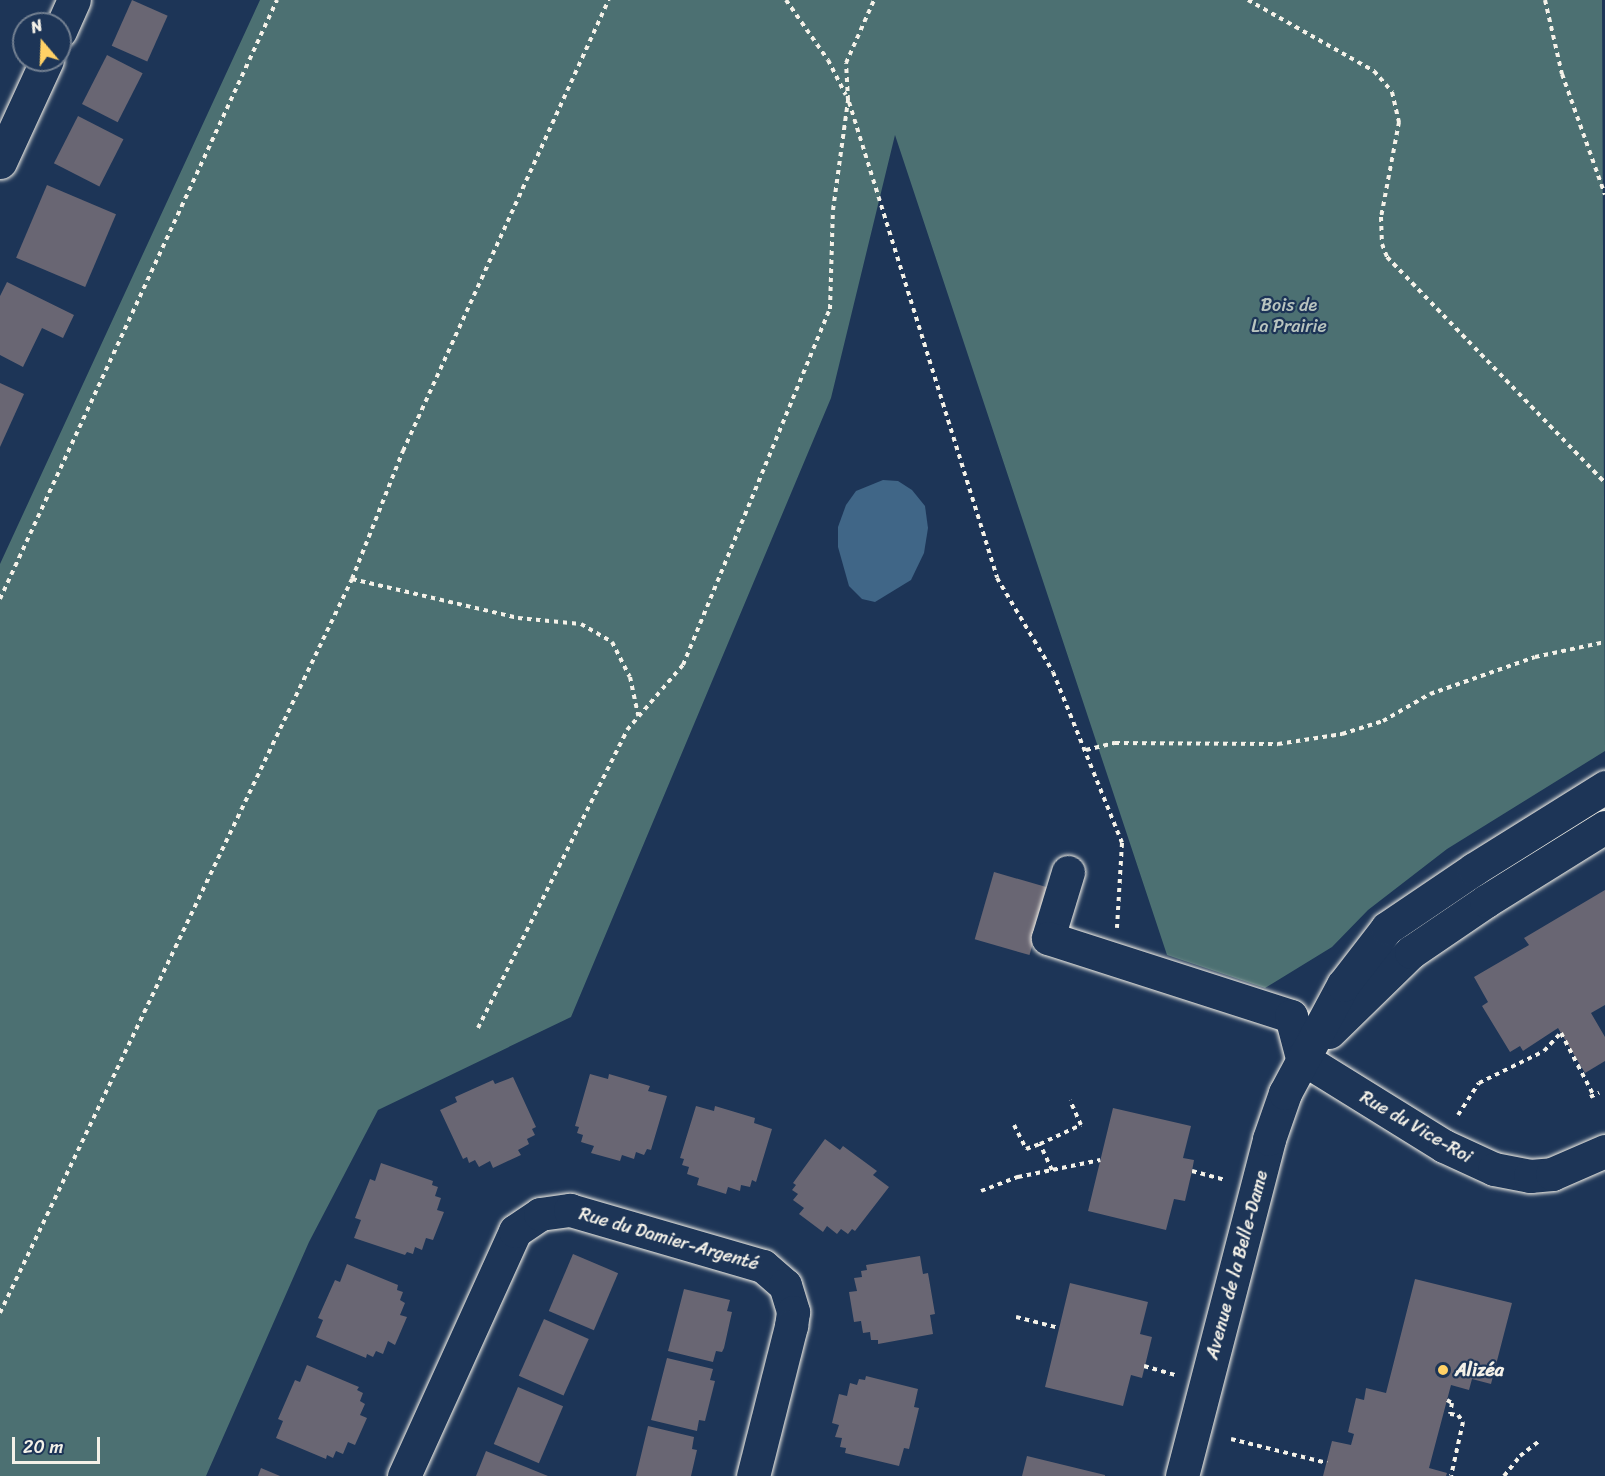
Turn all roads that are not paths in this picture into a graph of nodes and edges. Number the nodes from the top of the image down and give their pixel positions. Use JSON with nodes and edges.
{"nodes":[{"id":1,"x":41,"y":72,"type":"edge"},
{"id":2,"x":0,"y":162,"type":"edge"},
{"id":3,"x":1605,"y":787,"type":"edge"},
{"id":4,"x":1605,"y":827,"type":"edge"},
{"id":5,"x":1068,"y":872,"type":"dead end"},
{"id":6,"x":1302,"y":1058,"type":"junction"},
{"id":7,"x":1605,"y":1151,"type":"edge"},
{"id":8,"x":404,"y":1476,"type":"edge"},
{"id":9,"x":753,"y":1476,"type":"edge"},
{"id":10,"x":1182,"y":1476,"type":"edge"}],
"edges":[{"from":1,"to":2,"type":"street"},
{"from":3,"to":6,"type":"street","name":"Avenue de la Belle-Dame"},
{"from":4,"to":6,"type":"street","name":"Avenue de la Belle-Dame"},
{"from":5,"to":6,"type":"street"},
{"from":6,"to":7,"type":"street","name":"Rue du Vice-Roi"},
{"from":6,"to":10,"type":"street","name":"Avenue de la Belle-Dame"},
{"from":8,"to":9,"type":"street","name":"Rue du Damier-Argenté"}]}
